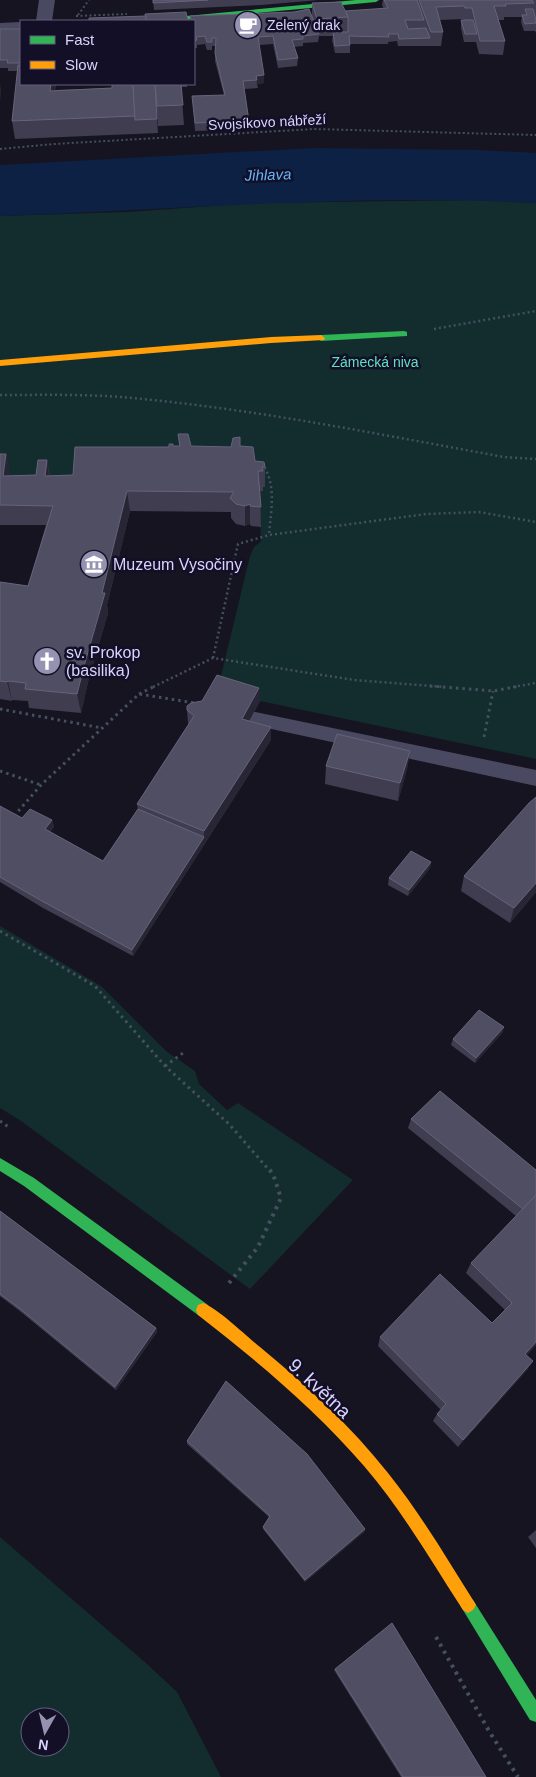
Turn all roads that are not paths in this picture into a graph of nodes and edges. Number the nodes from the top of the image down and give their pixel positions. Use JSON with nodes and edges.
{"nodes":[{"id":1,"x":47,"y":0,"type":"edge"},
{"id":2,"x":376,"y":0,"type":"edge"},
{"id":3,"x":44,"y":20,"type":"edge"},
{"id":4,"x":165,"y":20,"type":"edge"},
{"id":5,"x":20,"y":27,"type":"edge"},
{"id":6,"x":0,"y":28,"type":"edge"},
{"id":7,"x":404,"y":334,"type":"road end"},
{"id":8,"x":0,"y":363,"type":"edge"},
{"id":9,"x":250,"y":718,"type":"edge"},
{"id":10,"x":536,"y":778,"type":"edge"},
{"id":11,"x":0,"y":1164,"type":"edge"},
{"id":12,"x":536,"y":1714,"type":"edge"}],
"edges":[{"from":1,"to":3,"type":"street"},
{"from":2,"to":4,"type":"street"},
{"from":5,"to":6,"type":"street"},
{"from":7,"to":8,"type":"street"},
{"from":9,"to":10,"type":"lane"},
{"from":11,"to":12,"type":"street","name":"9. května"}]}
